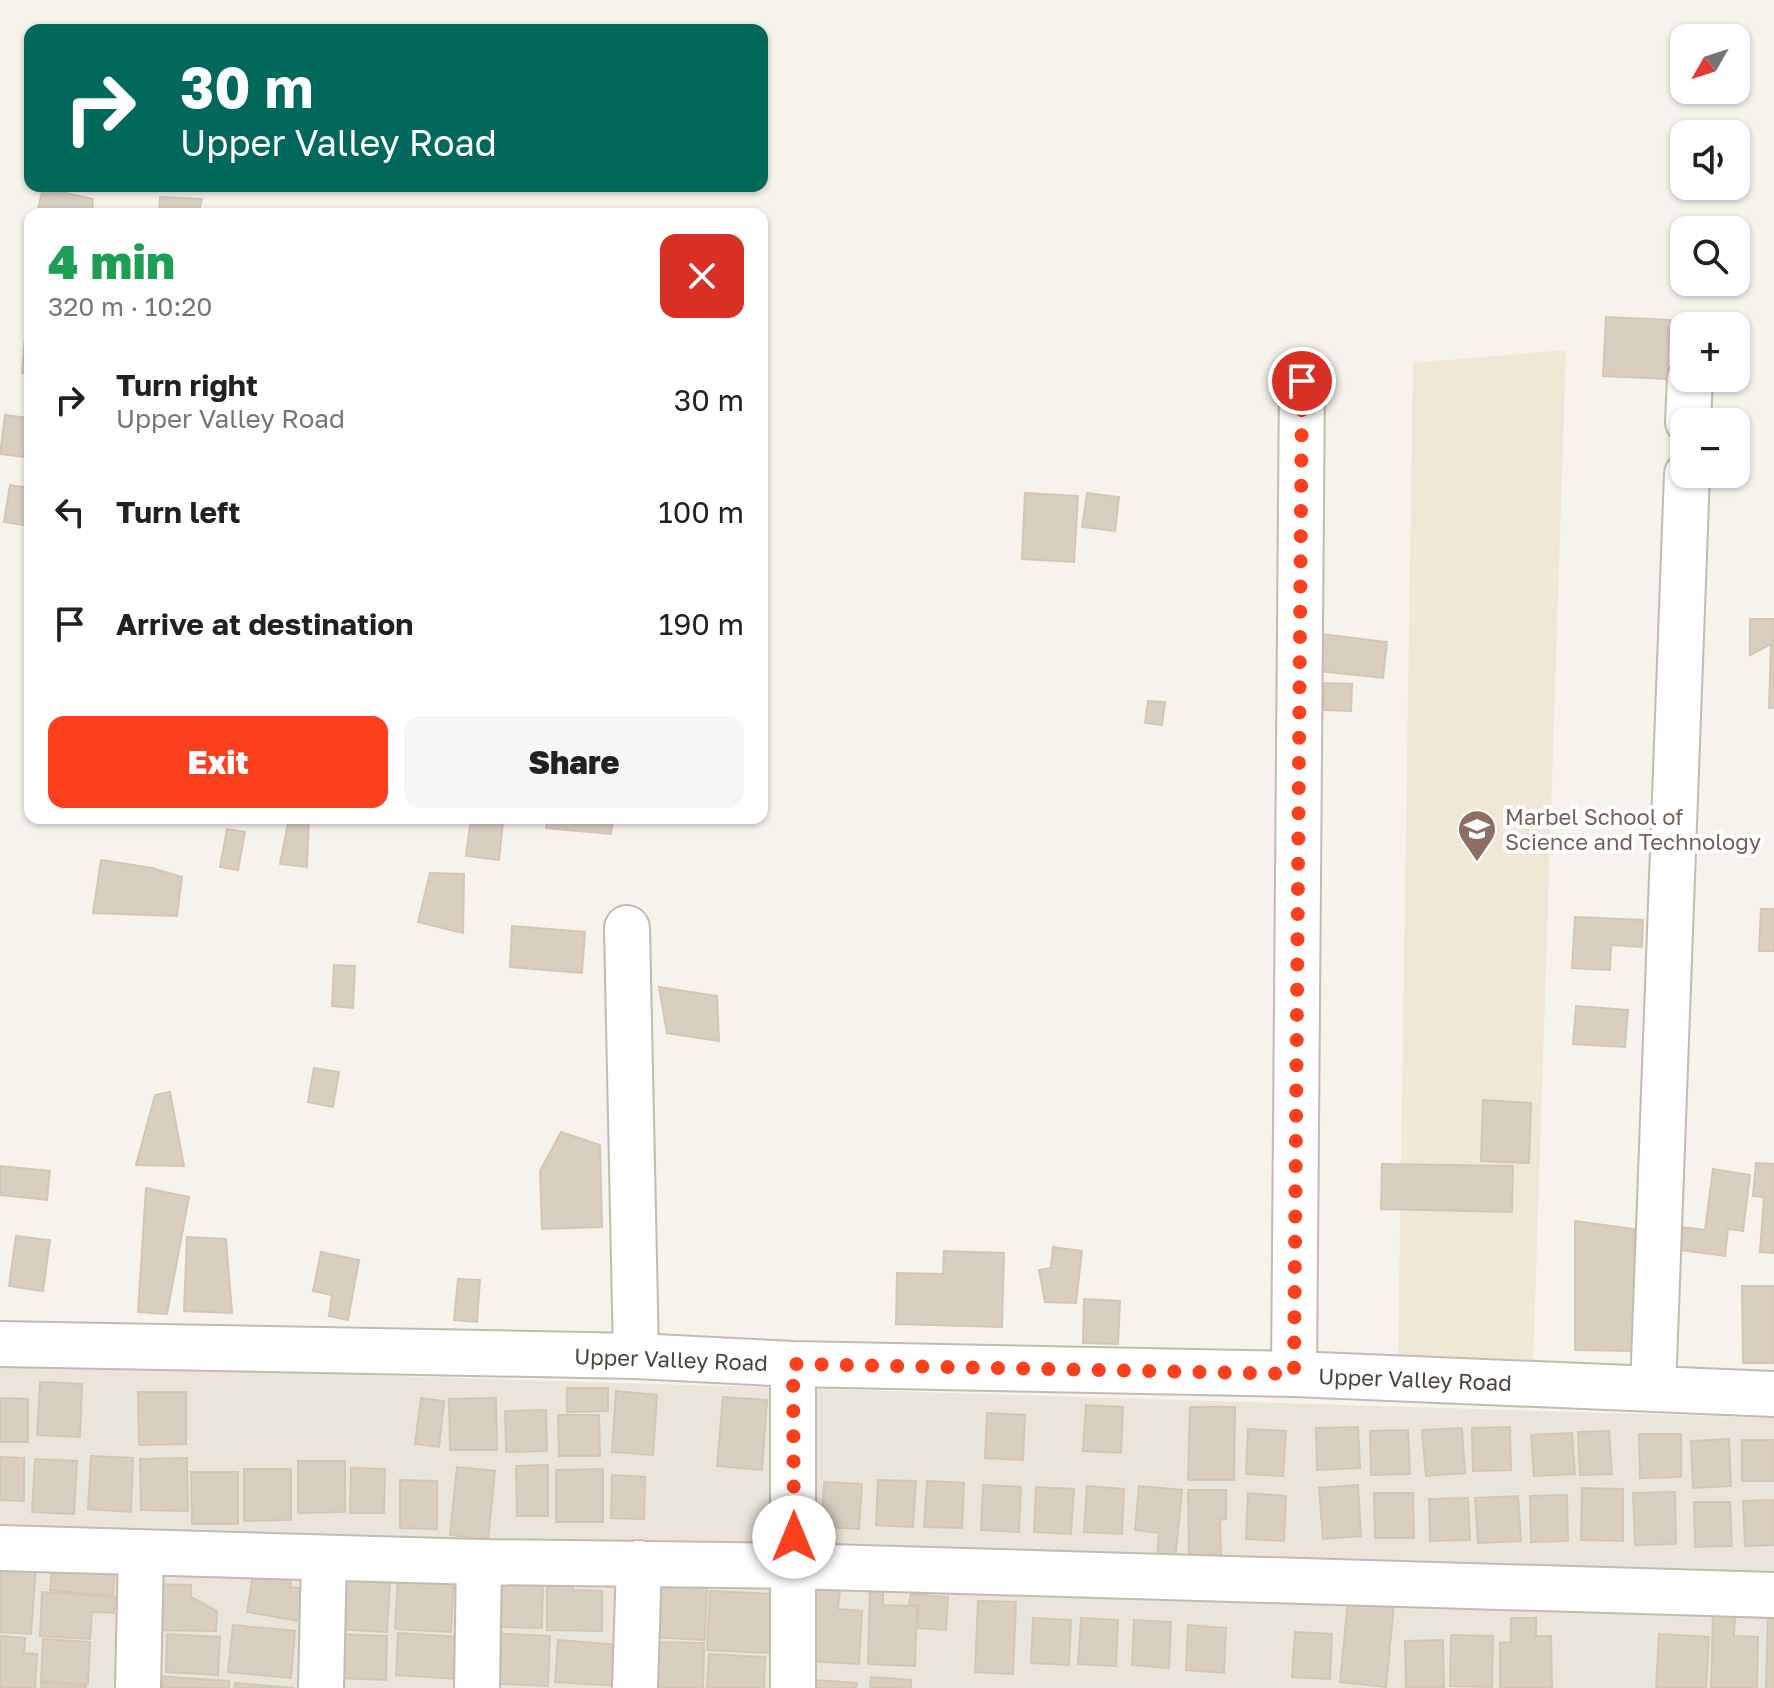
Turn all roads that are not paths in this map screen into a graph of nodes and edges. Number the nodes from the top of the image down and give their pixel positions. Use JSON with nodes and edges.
{"nodes":[{"id":1,"x":1302,"y":381,"type":"dead end"},
{"id":2,"x":1686,"y":488,"type":"edge"},
{"id":3,"x":627,"y":928,"type":"dead end"},
{"id":4,"x":0,"y":1344,"type":"edge"},
{"id":5,"x":636,"y":1356,"type":"junction"},
{"id":6,"x":793,"y":1364,"type":"junction"},
{"id":7,"x":1294,"y":1374,"type":"junction"},
{"id":8,"x":1653,"y":1389,"type":"junction"},
{"id":9,"x":1774,"y":1394,"type":"edge"},
{"id":10,"x":0,"y":1548,"type":"edge"},
{"id":11,"x":141,"y":1552,"type":"junction"},
{"id":12,"x":324,"y":1558,"type":"junction"},
{"id":13,"x":479,"y":1562,"type":"junction"},
{"id":14,"x":639,"y":1563,"type":"junction"},
{"id":15,"x":794,"y":1566,"type":"junction"},
{"id":16,"x":1774,"y":1595,"type":"edge"},
{"id":17,"x":138,"y":1688,"type":"edge"},
{"id":18,"x":321,"y":1688,"type":"edge"},
{"id":19,"x":477,"y":1688,"type":"edge"},
{"id":20,"x":635,"y":1688,"type":"edge"},
{"id":21,"x":793,"y":1688,"type":"edge"}],
"edges":[{"from":1,"to":7,"type":"street"},
{"from":2,"to":8,"type":"street"},
{"from":3,"to":5,"type":"street"},
{"from":4,"to":5,"type":"street","name":"Upper Valley Road"},
{"from":5,"to":6,"type":"street","name":"Upper Valley Road"},
{"from":6,"to":7,"type":"street","name":"Upper Valley Road"},
{"from":6,"to":15,"type":"street"},
{"from":7,"to":8,"type":"street","name":"Upper Valley Road"},
{"from":8,"to":9,"type":"street","name":"Upper Valley Road"},
{"from":10,"to":11,"type":"street"},
{"from":11,"to":12,"type":"street"},
{"from":11,"to":17,"type":"street"},
{"from":12,"to":13,"type":"street"},
{"from":12,"to":18,"type":"street"},
{"from":13,"to":14,"type":"street"},
{"from":13,"to":19,"type":"street"},
{"from":14,"to":15,"type":"street"},
{"from":14,"to":20,"type":"street"},
{"from":15,"to":16,"type":"street"},
{"from":15,"to":21,"type":"street"}]}
